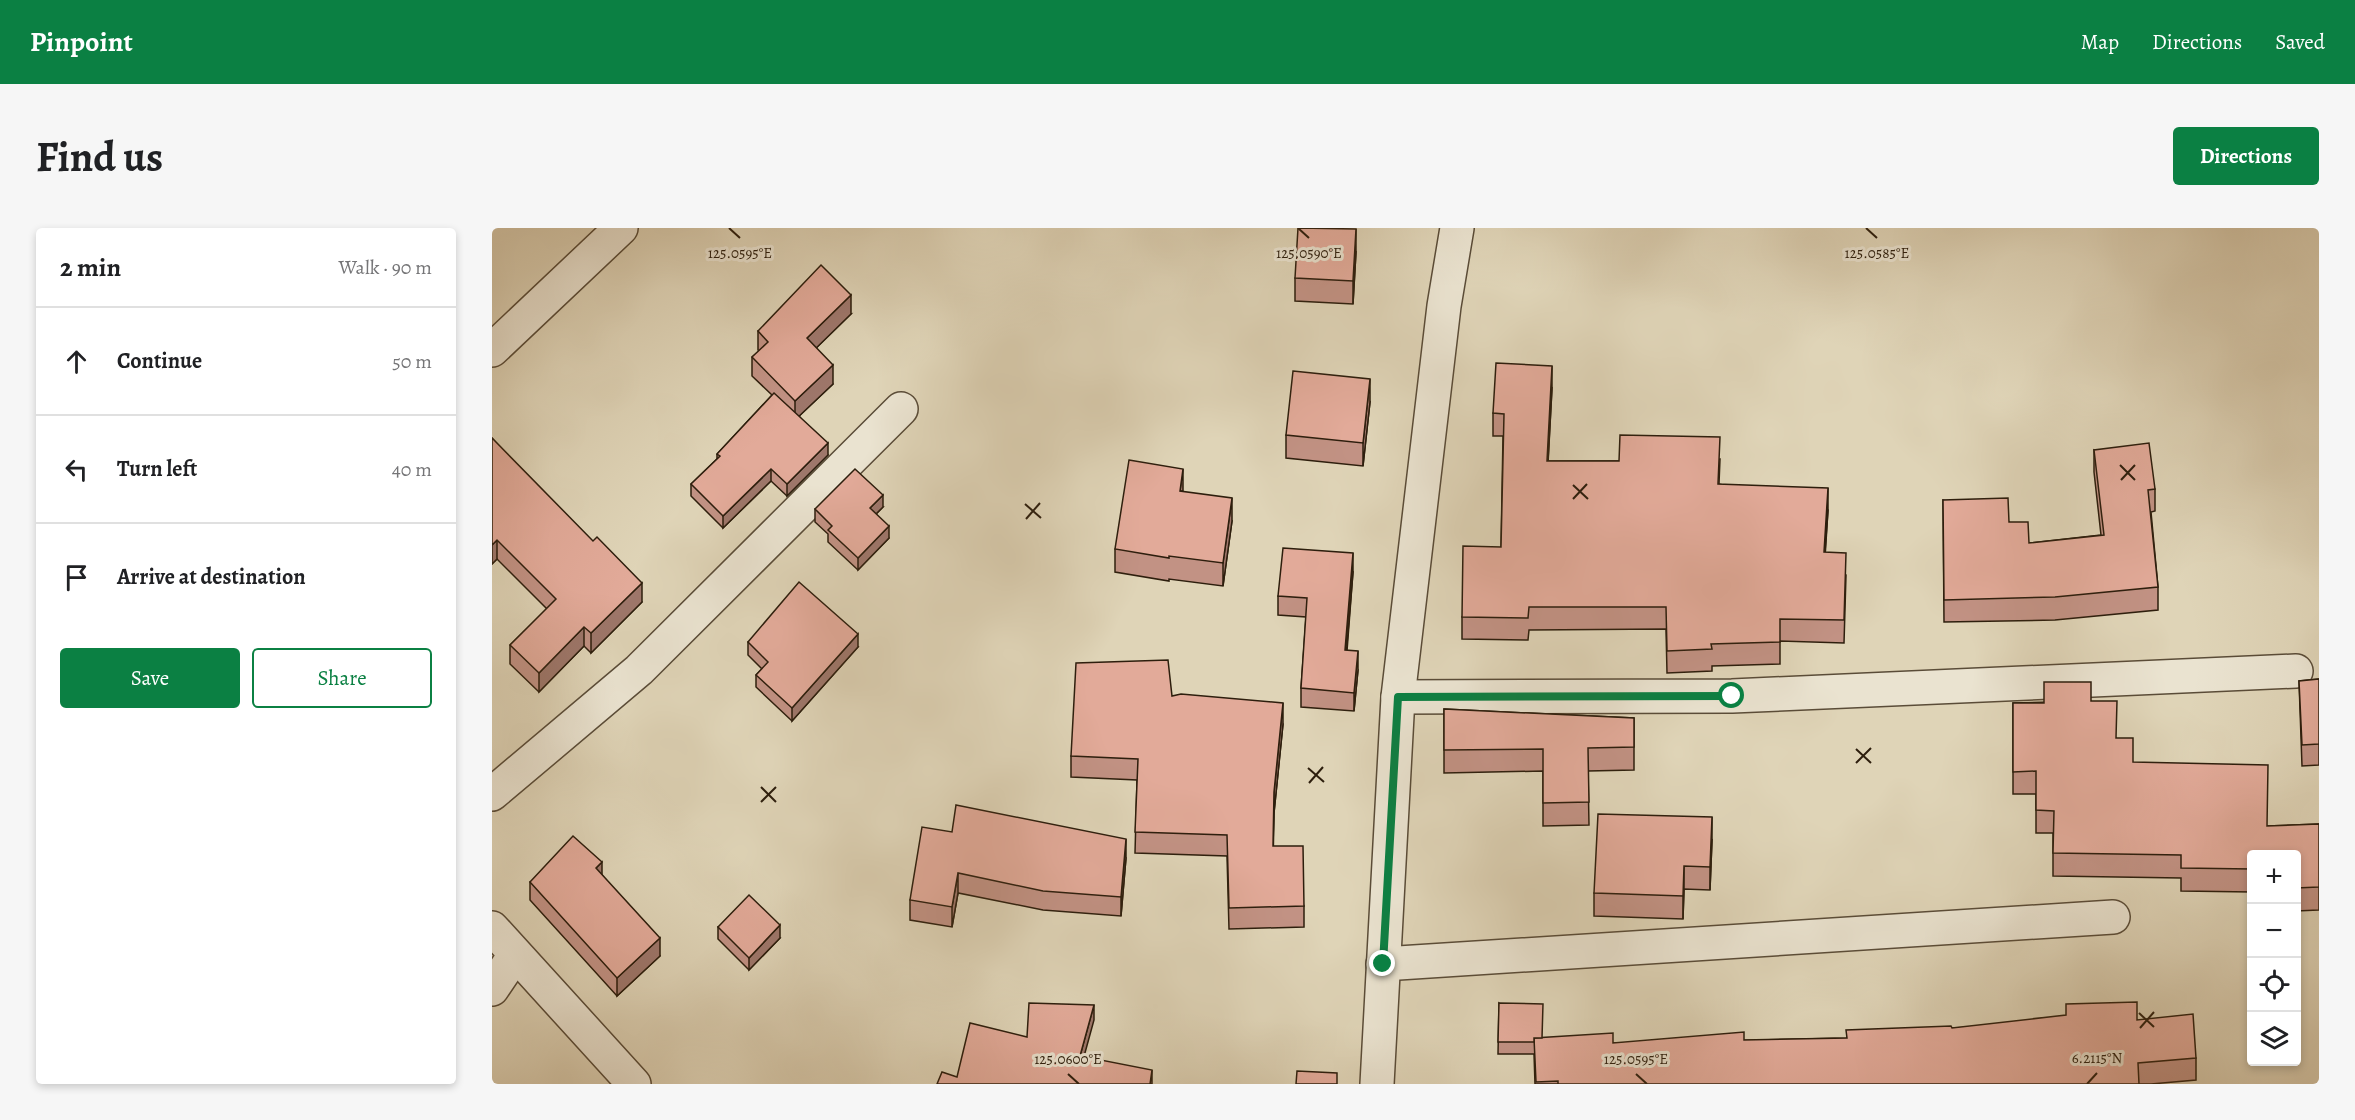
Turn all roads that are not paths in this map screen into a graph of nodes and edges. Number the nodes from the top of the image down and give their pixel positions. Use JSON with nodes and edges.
{"nodes":[{"id":1,"x":621,"y":228,"type":"edge"},
{"id":2,"x":1457,"y":228,"type":"edge"},
{"id":3,"x":492,"y":350,"type":"edge"},
{"id":4,"x":901,"y":409,"type":"dead end"},
{"id":5,"x":2296,"y":671,"type":"dead end"},
{"id":6,"x":1398,"y":697,"type":"junction"},
{"id":7,"x":492,"y":794,"type":"edge"},
{"id":8,"x":2113,"y":917,"type":"dead end"},
{"id":9,"x":492,"y":928,"type":"edge"},
{"id":10,"x":515,"y":955,"type":"junction"},
{"id":11,"x":1383,"y":964,"type":"junction"},
{"id":12,"x":492,"y":989,"type":"edge"},
{"id":13,"x":634,"y":1084,"type":"edge"},
{"id":14,"x":1377,"y":1084,"type":"edge"}],
"edges":[{"from":1,"to":3,"type":"street"},
{"from":2,"to":6,"type":"street"},
{"from":4,"to":7,"type":"street"},
{"from":5,"to":6,"type":"street"},
{"from":6,"to":11,"type":"street"},
{"from":8,"to":11,"type":"street"},
{"from":9,"to":10,"type":"street"},
{"from":10,"to":12,"type":"street"},
{"from":10,"to":13,"type":"street"},
{"from":11,"to":14,"type":"street"}]}
